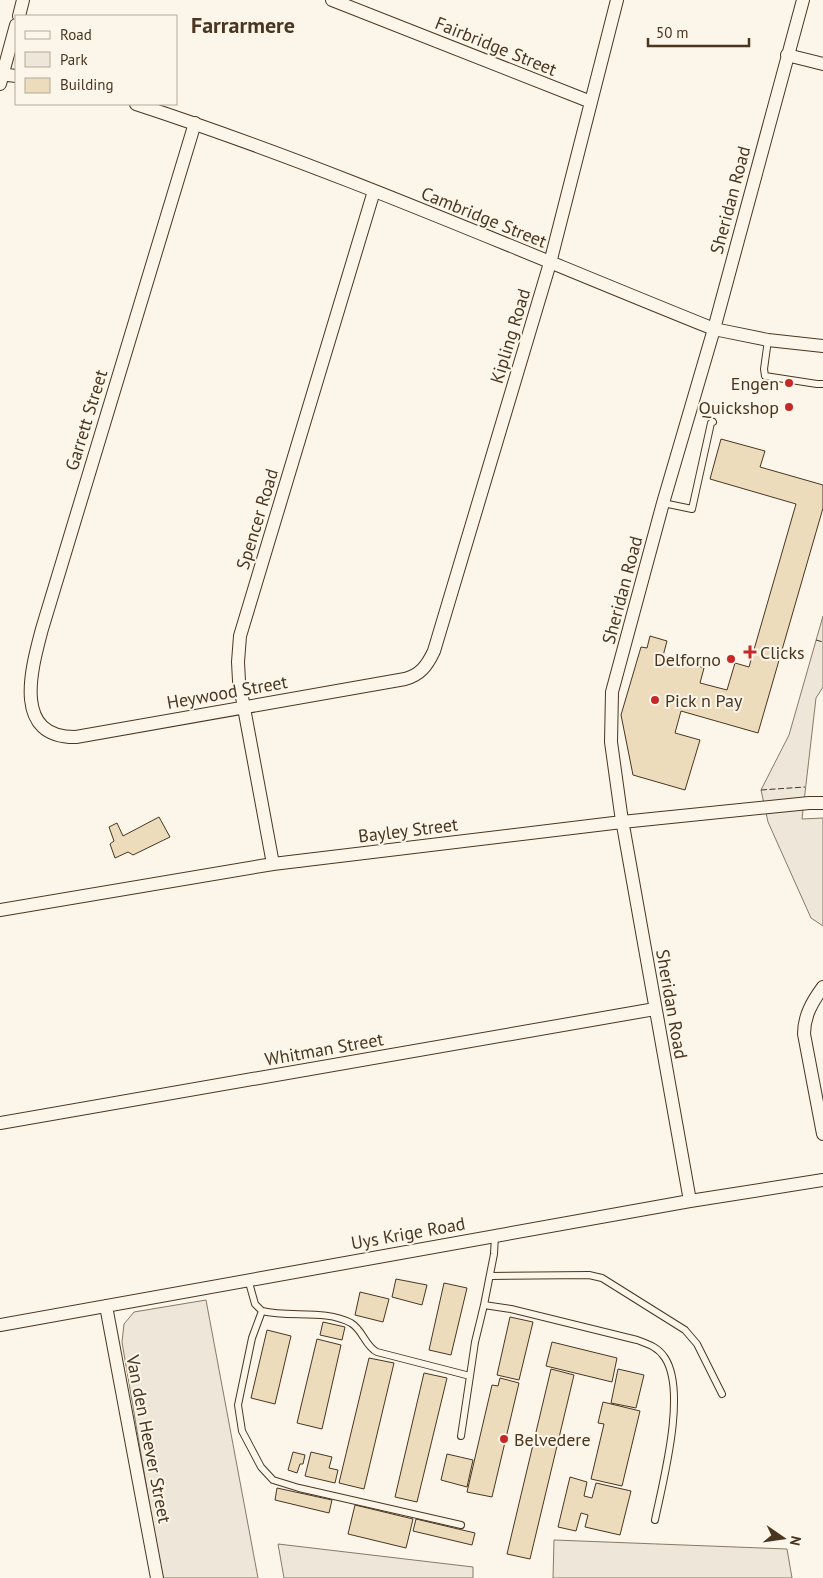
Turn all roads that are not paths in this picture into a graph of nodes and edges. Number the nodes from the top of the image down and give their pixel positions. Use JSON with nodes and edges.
{"nodes":[{"id":1,"x":23,"y":0,"type":"edge"},
{"id":2,"x":332,"y":0,"type":"edge"},
{"id":3,"x":617,"y":0,"type":"edge"},
{"id":4,"x":803,"y":0,"type":"edge"},
{"id":5,"x":19,"y":15,"type":"edge"},
{"id":6,"x":15,"y":28,"type":"edge"},
{"id":7,"x":787,"y":55,"type":"junction"},
{"id":8,"x":823,"y":64,"type":"edge"},
{"id":9,"x":15,"y":76,"type":"edge"},
{"id":10,"x":1,"y":77,"type":"edge"},
{"id":11,"x":592,"y":102,"type":"junction"},
{"id":12,"x":139,"y":105,"type":"edge"},
{"id":13,"x":195,"y":123,"type":"junction"},
{"id":14,"x":374,"y":191,"type":"junction"},
{"id":15,"x":550,"y":263,"type":"junction"},
{"id":16,"x":714,"y":329,"type":"junction"},
{"id":17,"x":768,"y":340,"type":"junction"},
{"id":18,"x":823,"y":346,"type":"edge"},
{"id":19,"x":823,"y":384,"type":"edge"},
{"id":20,"x":713,"y":422,"type":"dead end"},
{"id":21,"x":663,"y":503,"type":"junction"},
{"id":22,"x":418,"y":674,"type":"joint"},
{"id":23,"x":243,"y":706,"type":"junction"},
{"id":24,"x":44,"y":727,"type":"joint"},
{"id":25,"x":823,"y":803,"type":"edge"},
{"id":26,"x":622,"y":822,"type":"junction"},
{"id":27,"x":273,"y":864,"type":"junction"},
{"id":28,"x":0,"y":910,"type":"edge"},
{"id":29,"x":823,"y":987,"type":"edge"},
{"id":30,"x":655,"y":1009,"type":"junction"},
{"id":31,"x":0,"y":1123,"type":"edge"},
{"id":32,"x":823,"y":1134,"type":"edge"},
{"id":33,"x":823,"y":1180,"type":"edge"},
{"id":34,"x":690,"y":1201,"type":"junction"},
{"id":35,"x":495,"y":1235,"type":"junction"},
{"id":36,"x":490,"y":1276,"type":"junction"},
{"id":37,"x":248,"y":1279,"type":"junction"},
{"id":38,"x":484,"y":1305,"type":"junction"},
{"id":39,"x":106,"y":1306,"type":"junction"},
{"id":40,"x":262,"y":1311,"type":"junction"},
{"id":41,"x":0,"y":1325,"type":"edge"},
{"id":42,"x":470,"y":1376,"type":"junction"},
{"id":43,"x":722,"y":1394,"type":"dead end"},
{"id":44,"x":461,"y":1436,"type":"dead end"},
{"id":45,"x":655,"y":1520,"type":"dead end"},
{"id":46,"x":460,"y":1525,"type":"dead end"},
{"id":47,"x":157,"y":1578,"type":"edge"}],
"edges":[{"from":1,"to":5,"type":"street"},
{"from":2,"to":11,"type":"street","name":"Fairbridge Street"},
{"from":3,"to":11,"type":"street","name":"Kipling Road"},
{"from":4,"to":7,"type":"street","name":"Sheridan Road"},
{"from":6,"to":10,"type":"street"},
{"from":7,"to":8,"type":"street"},
{"from":7,"to":16,"type":"street","name":"Sheridan Road"},
{"from":9,"to":10,"type":"street"},
{"from":11,"to":15,"type":"street","name":"Kipling Road"},
{"from":12,"to":13,"type":"street","name":"Cambridge Street"},
{"from":13,"to":14,"type":"street","name":"Cambridge Street"},
{"from":13,"to":24,"type":"street","name":"Garrett Street"},
{"from":14,"to":15,"type":"street","name":"Cambridge Street"},
{"from":14,"to":23,"type":"street","name":"Spencer Road"},
{"from":15,"to":16,"type":"street","name":"Cambridge Street"},
{"from":15,"to":22,"type":"street","name":"Kipling Road"},
{"from":16,"to":17,"type":"street","name":"Cambridge Street"},
{"from":16,"to":21,"type":"street","name":"Sheridan Road"},
{"from":17,"to":18,"type":"street","name":"Cambridge Street"},
{"from":17,"to":19,"type":"lane"},
{"from":20,"to":21,"type":"lane"},
{"from":21,"to":26,"type":"street","name":"Sheridan Road"},
{"from":22,"to":23,"type":"street","name":"Heywood Street"},
{"from":23,"to":24,"type":"street","name":"Heywood Street"},
{"from":23,"to":27,"type":"street","name":"Spencer Road"},
{"from":25,"to":26,"type":"street","name":"Bayley Street"},
{"from":26,"to":27,"type":"street","name":"Bayley Street"},
{"from":26,"to":30,"type":"street","name":"Sheridan Road"},
{"from":27,"to":28,"type":"street","name":"Bayley Street"},
{"from":29,"to":32,"type":"street"},
{"from":30,"to":31,"type":"street","name":"Whitman Street"},
{"from":30,"to":34,"type":"street","name":"Sheridan Road"},
{"from":33,"to":34,"type":"street","name":"Uys Krige Road"},
{"from":34,"to":35,"type":"street","name":"Uys Krige Road"},
{"from":35,"to":36,"type":"lane"},
{"from":35,"to":37,"type":"street","name":"Uys Krige Road"},
{"from":36,"to":38,"type":"lane"},
{"from":36,"to":43,"type":"lane"},
{"from":37,"to":39,"type":"street","name":"Uys Krige Road"},
{"from":37,"to":40,"type":"lane"},
{"from":38,"to":42,"type":"lane"},
{"from":38,"to":45,"type":"lane"},
{"from":39,"to":41,"type":"street","name":"Uys Krige Road"},
{"from":39,"to":47,"type":"street","name":"Van den Heever Street"},
{"from":40,"to":42,"type":"lane"},
{"from":40,"to":46,"type":"lane"},
{"from":42,"to":44,"type":"lane"}]}
